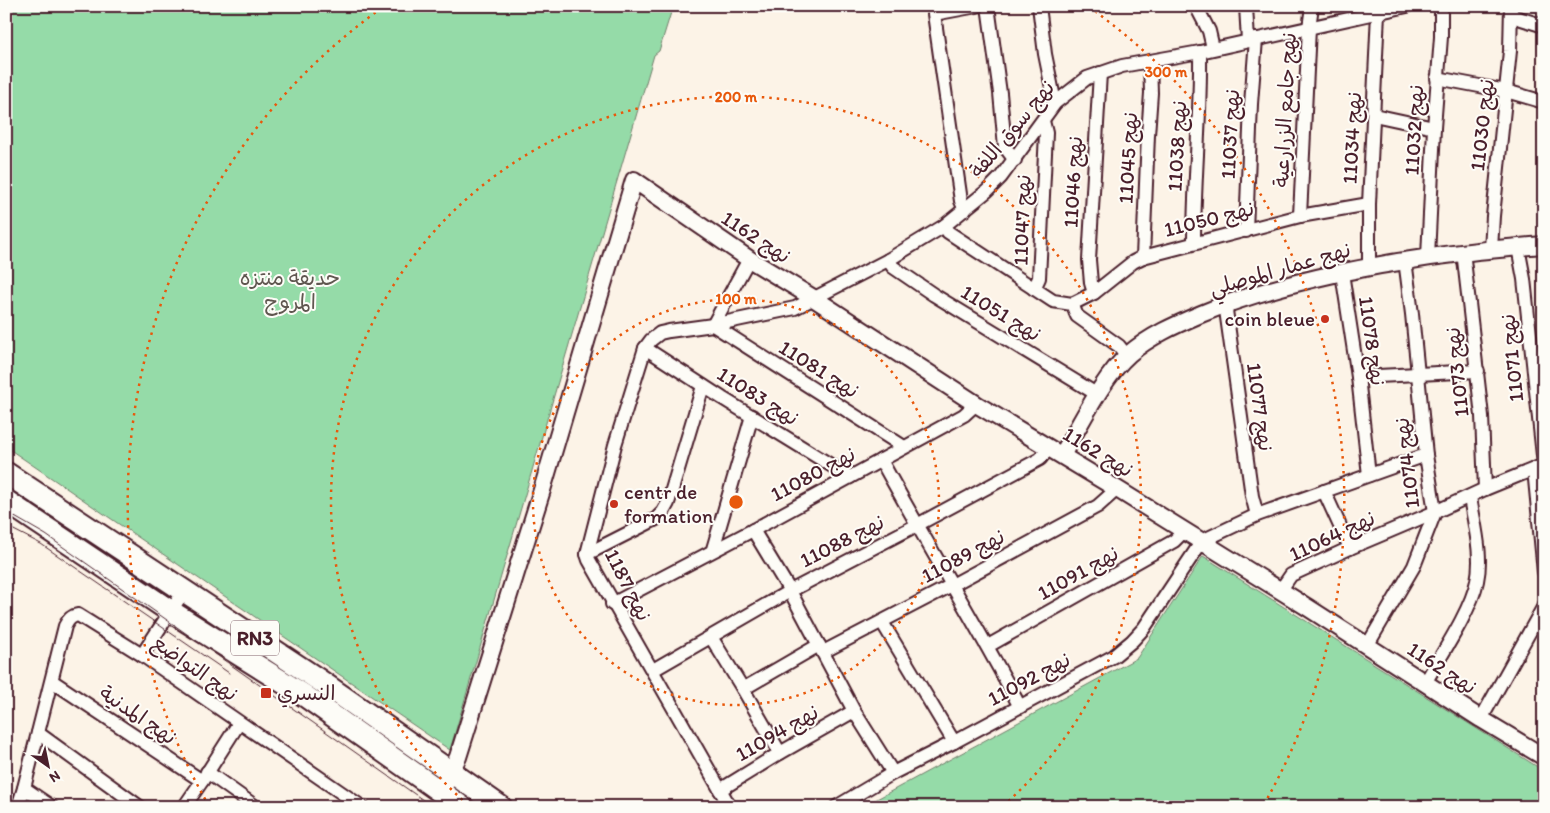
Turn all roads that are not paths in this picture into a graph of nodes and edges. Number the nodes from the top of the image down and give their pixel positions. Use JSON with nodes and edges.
{"nodes":[{"id":1,"x":977,"y":6,"type":"edge"},
{"id":2,"x":988,"y":6,"type":"edge"},
{"id":3,"x":1039,"y":6,"type":"edge"},
{"id":4,"x":1196,"y":6,"type":"edge"},
{"id":5,"x":1246,"y":6,"type":"edge"},
{"id":6,"x":1312,"y":6,"type":"edge"},
{"id":7,"x":1407,"y":6,"type":"edge"},
{"id":8,"x":1441,"y":6,"type":"edge"},
{"id":9,"x":1371,"y":11,"type":"edge"},
{"id":10,"x":1511,"y":11,"type":"edge"},
{"id":11,"x":1544,"y":26,"type":"edge"},
{"id":12,"x":1309,"y":28,"type":"junction"},
{"id":13,"x":1252,"y":40,"type":"junction"},
{"id":14,"x":1213,"y":48,"type":"junction"},
{"id":15,"x":1200,"y":52,"type":"junction"},
{"id":16,"x":1150,"y":62,"type":"junction"},
{"id":17,"x":1100,"y":73,"type":"junction"},
{"id":18,"x":1437,"y":78,"type":"junction"},
{"id":19,"x":1506,"y":91,"type":"junction"},
{"id":20,"x":1544,"y":102,"type":"edge"},
{"id":21,"x":1056,"y":103,"type":"junction"},
{"id":22,"x":1374,"y":115,"type":"junction"},
{"id":23,"x":1043,"y":121,"type":"junction"},
{"id":24,"x":1434,"y":128,"type":"junction"},
{"id":25,"x":1015,"y":160,"type":"junction"},
{"id":26,"x":1369,"y":204,"type":"junction"},
{"id":27,"x":965,"y":210,"type":"junction"},
{"id":28,"x":1300,"y":216,"type":"junction"},
{"id":29,"x":944,"y":226,"type":"junction"},
{"id":30,"x":1246,"y":231,"type":"junction"},
{"id":31,"x":1194,"y":243,"type":"junction"},
{"id":32,"x":1544,"y":245,"type":"edge"},
{"id":33,"x":1518,"y":247,"type":"junction"},
{"id":34,"x":1491,"y":249,"type":"junction"},
{"id":35,"x":1463,"y":251,"type":"junction"},
{"id":36,"x":1143,"y":257,"type":"junction"},
{"id":37,"x":1428,"y":257,"type":"junction"},
{"id":38,"x":749,"y":259,"type":"junction"},
{"id":39,"x":888,"y":260,"type":"junction"},
{"id":40,"x":1405,"y":260,"type":"junction"},
{"id":41,"x":1369,"y":266,"type":"junction"},
{"id":42,"x":1342,"y":273,"type":"junction"},
{"id":43,"x":1034,"y":289,"type":"junction"},
{"id":44,"x":1094,"y":294,"type":"junction"},
{"id":45,"x":815,"y":298,"type":"junction"},
{"id":46,"x":1072,"y":304,"type":"junction"},
{"id":47,"x":1225,"y":304,"type":"junction"},
{"id":48,"x":713,"y":325,"type":"junction"},
{"id":49,"x":645,"y":348,"type":"junction"},
{"id":50,"x":1127,"y":356,"type":"junction"},
{"id":51,"x":1478,"y":371,"type":"junction"},
{"id":52,"x":1417,"y":374,"type":"junction"},
{"id":53,"x":1358,"y":377,"type":"junction"},
{"id":54,"x":703,"y":386,"type":"junction"},
{"id":55,"x":1098,"y":396,"type":"junction"},
{"id":56,"x":976,"y":404,"type":"junction"},
{"id":57,"x":752,"y":416,"type":"junction"},
{"id":58,"x":904,"y":447,"type":"junction"},
{"id":59,"x":1056,"y":451,"type":"junction"},
{"id":60,"x":1426,"y":455,"type":"junction"},
{"id":61,"x":881,"y":460,"type":"junction"},
{"id":62,"x":1539,"y":467,"type":"edge"},
{"id":63,"x":6,"y":473,"type":"edge"},
{"id":64,"x":1369,"y":475,"type":"junction"},
{"id":65,"x":850,"y":477,"type":"junction"},
{"id":66,"x":1118,"y":488,"type":"junction"},
{"id":67,"x":1485,"y":489,"type":"junction"},
{"id":68,"x":1324,"y":491,"type":"junction"},
{"id":69,"x":1470,"y":497,"type":"junction"},
{"id":70,"x":6,"y":500,"type":"edge"},
{"id":71,"x":1435,"y":512,"type":"junction"},
{"id":72,"x":1257,"y":515,"type":"junction"},
{"id":73,"x":917,"y":525,"type":"junction"},
{"id":74,"x":753,"y":530,"type":"junction"},
{"id":75,"x":1184,"y":531,"type":"junction"},
{"id":76,"x":1202,"y":541,"type":"junction"},
{"id":77,"x":1350,"y":548,"type":"junction"},
{"id":78,"x":713,"y":550,"type":"junction"},
{"id":79,"x":587,"y":554,"type":"junction"},
{"id":80,"x":1544,"y":572,"type":"edge"},
{"id":81,"x":952,"y":585,"type":"junction"},
{"id":82,"x":184,"y":591,"type":"junction"},
{"id":83,"x":790,"y":591,"type":"junction"},
{"id":84,"x":1280,"y":591,"type":"junction"},
{"id":85,"x":612,"y":604,"type":"junction"},
{"id":86,"x":1544,"y":606,"type":"edge"},
{"id":87,"x":170,"y":611,"type":"junction"},
{"id":88,"x":882,"y":622,"type":"junction"},
{"id":89,"x":711,"y":637,"type":"junction"},
{"id":90,"x":988,"y":646,"type":"junction"},
{"id":91,"x":1367,"y":646,"type":"junction"},
{"id":92,"x":821,"y":648,"type":"junction"},
{"id":93,"x":142,"y":655,"type":"junction"},
{"id":94,"x":653,"y":670,"type":"junction"},
{"id":95,"x":52,"y":681,"type":"junction"},
{"id":96,"x":1425,"y":683,"type":"junction"},
{"id":97,"x":743,"y":688,"type":"junction"},
{"id":98,"x":1020,"y":707,"type":"junction"},
{"id":99,"x":854,"y":711,"type":"junction"},
{"id":100,"x":1481,"y":719,"type":"junction"},
{"id":101,"x":239,"y":723,"type":"junction"},
{"id":102,"x":38,"y":733,"type":"junction"},
{"id":103,"x":954,"y":742,"type":"junction"},
{"id":104,"x":1542,"y":752,"type":"edge"},
{"id":105,"x":780,"y":753,"type":"junction"},
{"id":106,"x":452,"y":772,"type":"junction"},
{"id":107,"x":892,"y":773,"type":"junction"},
{"id":108,"x":205,"y":777,"type":"junction"},
{"id":109,"x":24,"y":788,"type":"junction"},
{"id":110,"x":720,"y":790,"type":"junction"},
{"id":111,"x":442,"y":791,"type":"junction"},
{"id":112,"x":18,"y":807,"type":"edge"},
{"id":113,"x":52,"y":807,"type":"edge"},
{"id":114,"x":140,"y":807,"type":"edge"},
{"id":115,"x":184,"y":807,"type":"edge"},
{"id":116,"x":256,"y":807,"type":"edge"},
{"id":117,"x":362,"y":807,"type":"edge"},
{"id":118,"x":462,"y":807,"type":"edge"},
{"id":119,"x":501,"y":807,"type":"edge"},
{"id":120,"x":730,"y":807,"type":"edge"},
{"id":121,"x":836,"y":807,"type":"edge"}],
"edges":[{"from":1,"to":27,"type":"street"},
{"from":2,"to":25,"type":"street"},
{"from":3,"to":21,"type":"street"},
{"from":4,"to":14,"type":"street"},
{"from":5,"to":13,"type":"street","name":"نهج 11037"},
{"from":6,"to":12,"type":"street","name":"نهج جامع الزرارعية"},
{"from":7,"to":9,"type":"street","name":"نهج سوق اللفة"},
{"from":8,"to":18,"type":"street","name":"نهج 11032"},
{"from":9,"to":12,"type":"street","name":"نهج سوق اللفة"},
{"from":9,"to":22,"type":"street","name":"نهج 11034"},
{"from":10,"to":11,"type":"street"},
{"from":10,"to":19,"type":"street","name":"نهج 11030"},
{"from":12,"to":13,"type":"street","name":"نهج سوق اللفة"},
{"from":12,"to":28,"type":"street","name":"نهج جامع الزرارعية"},
{"from":13,"to":14,"type":"street","name":"نهج سوق اللفة"},
{"from":13,"to":30,"type":"street","name":"نهج 11037"},
{"from":14,"to":15,"type":"street","name":"نهج سوق اللفة"},
{"from":15,"to":16,"type":"street","name":"نهج سوق اللفة"},
{"from":15,"to":31,"type":"street","name":"نهج 11038"},
{"from":16,"to":17,"type":"street","name":"نهج سوق اللفة"},
{"from":16,"to":36,"type":"street","name":"نهج 11045"},
{"from":17,"to":21,"type":"street","name":"نهج سوق اللفة"},
{"from":17,"to":44,"type":"street","name":"نهج 11046"},
{"from":18,"to":19,"type":"street"},
{"from":18,"to":24,"type":"street","name":"نهج 11032"},
{"from":19,"to":20,"type":"street"},
{"from":19,"to":34,"type":"street","name":"نهج 11030"},
{"from":21,"to":23,"type":"street","name":"نهج سوق اللفة"},
{"from":22,"to":24,"type":"street"},
{"from":22,"to":26,"type":"street","name":"نهج 11034"},
{"from":23,"to":25,"type":"street","name":"نهج سوق اللفة"},
{"from":23,"to":43,"type":"street","name":"نهج 11047"},
{"from":24,"to":37,"type":"street","name":"نهج 11032"},
{"from":25,"to":27,"type":"street","name":"نهج سوق اللفة"},
{"from":26,"to":28,"type":"street","name":"نهج 11050"},
{"from":26,"to":41,"type":"street","name":"نهج 11034"},
{"from":27,"to":29,"type":"street","name":"نهج سوق اللفة"},
{"from":28,"to":30,"type":"street","name":"نهج 11050"},
{"from":29,"to":39,"type":"street","name":"نهج سوق اللفة"},
{"from":29,"to":43,"type":"street"},
{"from":30,"to":31,"type":"street","name":"نهج 11050"},
{"from":31,"to":36,"type":"street","name":"نهج 11050"},
{"from":32,"to":33,"type":"street","name":"نهج عمار الموصلي"},
{"from":33,"to":34,"type":"street","name":"نهج عمار الموصلي"},
{"from":33,"to":62,"type":"street","name":"نهج 11071"},
{"from":34,"to":35,"type":"street","name":"نهج عمار الموصلي"},
{"from":35,"to":37,"type":"street","name":"نهج عمار الموصلي"},
{"from":35,"to":51,"type":"street","name":"نهج 11073"},
{"from":36,"to":44,"type":"street","name":"نهج 11050"},
{"from":37,"to":40,"type":"street","name":"نهج عمار الموصلي"},
{"from":38,"to":45,"type":"street","name":"نهج 1162"},
{"from":38,"to":48,"type":"street"},
{"from":38,"to":106,"type":"street","name":"نهج 1162"},
{"from":39,"to":45,"type":"street","name":"نهج سوق اللفة"},
{"from":39,"to":55,"type":"street","name":"نهج 11051"},
{"from":40,"to":41,"type":"street","name":"نهج عمار الموصلي"},
{"from":40,"to":52,"type":"street","name":"نهج 11074"},
{"from":41,"to":42,"type":"street","name":"نهج عمار الموصلي"},
{"from":42,"to":47,"type":"street","name":"نهج عمار الموصلي"},
{"from":42,"to":53,"type":"street","name":"نهج 11078"},
{"from":43,"to":46,"type":"street"},
{"from":44,"to":46,"type":"street","name":"نهج 11050"},
{"from":45,"to":48,"type":"street"},
{"from":45,"to":56,"type":"street","name":"نهج 1162"},
{"from":46,"to":50,"type":"street"},
{"from":47,"to":50,"type":"street","name":"نهج عمار الموصلي"},
{"from":47,"to":72,"type":"street","name":"نهج 11077"},
{"from":48,"to":49,"type":"street"},
{"from":48,"to":58,"type":"street","name":"نهج 11081"},
{"from":49,"to":54,"type":"street","name":"نهج 11083"},
{"from":49,"to":79,"type":"street","name":"نهج 1187"},
{"from":50,"to":55,"type":"street","name":"نهج عمار الموصلي"},
{"from":51,"to":52,"type":"street"},
{"from":51,"to":67,"type":"street","name":"نهج 11073"},
{"from":52,"to":53,"type":"street"},
{"from":52,"to":60,"type":"street","name":"نهج 11074"},
{"from":53,"to":64,"type":"street","name":"نهج 11078"},
{"from":54,"to":57,"type":"street","name":"نهج 11083"},
{"from":54,"to":79,"type":"street"},
{"from":55,"to":59,"type":"street","name":"نهج عمار الموصلي"},
{"from":56,"to":58,"type":"street","name":"نهج 11080"},
{"from":56,"to":59,"type":"street","name":"نهج 1162"},
{"from":57,"to":65,"type":"street","name":"نهج 11083"},
{"from":57,"to":78,"type":"street"},
{"from":58,"to":61,"type":"street","name":"نهج 11080"},
{"from":59,"to":66,"type":"street","name":"نهج 1162"},
{"from":59,"to":73,"type":"street","name":"نهج 11088"},
{"from":60,"to":64,"type":"street"},
{"from":60,"to":71,"type":"street","name":"نهج 11074"},
{"from":61,"to":65,"type":"street","name":"نهج 11080"},
{"from":61,"to":73,"type":"street"},
{"from":62,"to":67,"type":"street","name":"نهج 11064"},
{"from":62,"to":80,"type":"street","name":"نهج 11071"},
{"from":63,"to":82,"type":"highway","number":"RN3"},
{"from":64,"to":68,"type":"street"},
{"from":65,"to":74,"type":"street","name":"نهج 11080"},
{"from":66,"to":75,"type":"street","name":"نهج 1162"},
{"from":66,"to":81,"type":"street","name":"نهج 11089"},
{"from":67,"to":69,"type":"street","name":"نهج 11064"},
{"from":68,"to":72,"type":"street"},
{"from":68,"to":77,"type":"street"},
{"from":69,"to":71,"type":"street","name":"نهج 11064"},
{"from":69,"to":96,"type":"street"},
{"from":70,"to":87,"type":"highway","number":"RN3"},
{"from":71,"to":77,"type":"street","name":"نهج 11064"},
{"from":71,"to":91,"type":"street","name":"نهج 11074"},
{"from":72,"to":76,"type":"street"},
{"from":73,"to":81,"type":"street"},
{"from":73,"to":83,"type":"street","name":"نهج 11088"},
{"from":74,"to":78,"type":"street","name":"نهج 11080"},
{"from":74,"to":83,"type":"street"},
{"from":75,"to":76,"type":"street","name":"نهج 1162"},
{"from":75,"to":90,"type":"street","name":"نهج 11091"},
{"from":76,"to":84,"type":"street","name":"نهج 1162"},
{"from":76,"to":98,"type":"street","name":"نهج 11092"},
{"from":77,"to":84,"type":"street","name":"نهج 11064"},
{"from":78,"to":85,"type":"street","name":"نهج 11080"},
{"from":79,"to":85,"type":"street","name":"نهج 1187"},
{"from":81,"to":88,"type":"street","name":"نهج 11089"},
{"from":81,"to":90,"type":"street"},
{"from":82,"to":87,"type":"street"},
{"from":82,"to":106,"type":"highway","number":"RN3"},
{"from":83,"to":89,"type":"street","name":"نهج 11088"},
{"from":83,"to":92,"type":"street"},
{"from":84,"to":91,"type":"street","name":"نهج 1162"},
{"from":85,"to":94,"type":"street","name":"نهج 1187"},
{"from":86,"to":100,"type":"street"},
{"from":87,"to":93,"type":"street"},
{"from":87,"to":111,"type":"highway","number":"RN3"},
{"from":88,"to":92,"type":"street","name":"نهج 11089"},
{"from":88,"to":103,"type":"street"},
{"from":89,"to":94,"type":"street","name":"نهج 11088"},
{"from":89,"to":97,"type":"street"},
{"from":90,"to":98,"type":"street"},
{"from":91,"to":96,"type":"street","name":"نهج 1162"},
{"from":92,"to":97,"type":"street","name":"نهج 11089"},
{"from":92,"to":99,"type":"street"},
{"from":93,"to":95,"type":"street","name":"نهج التواضع"},
{"from":93,"to":101,"type":"street","name":"نهج التواضع"},
{"from":94,"to":110,"type":"street","name":"نهج 1187"},
{"from":95,"to":102,"type":"street"},
{"from":95,"to":108,"type":"street","name":"نهج المدنية"},
{"from":96,"to":100,"type":"street","name":"نهج 1162"},
{"from":97,"to":105,"type":"street"},
{"from":98,"to":103,"type":"street","name":"نهج 11092"},
{"from":99,"to":105,"type":"street","name":"نهج 11094"},
{"from":99,"to":107,"type":"street"},
{"from":100,"to":104,"type":"street","name":"نهج 1162"},
{"from":101,"to":108,"type":"street"},
{"from":101,"to":117,"type":"street","name":"نهج التواضع"},
{"from":102,"to":109,"type":"street"},
{"from":102,"to":114,"type":"street"},
{"from":103,"to":107,"type":"street","name":"نهج 11092"},
{"from":105,"to":110,"type":"street","name":"نهج 11094"},
{"from":106,"to":111,"type":"street"},
{"from":106,"to":119,"type":"highway","number":"RN3"},
{"from":107,"to":121,"type":"street","name":"نهج 11092"},
{"from":108,"to":115,"type":"street"},
{"from":108,"to":116,"type":"street","name":"نهج المدنية"},
{"from":109,"to":112,"type":"street"},
{"from":109,"to":113,"type":"street"},
{"from":110,"to":120,"type":"street","name":"نهج 1187"},
{"from":111,"to":118,"type":"highway","number":"RN3"}]}
